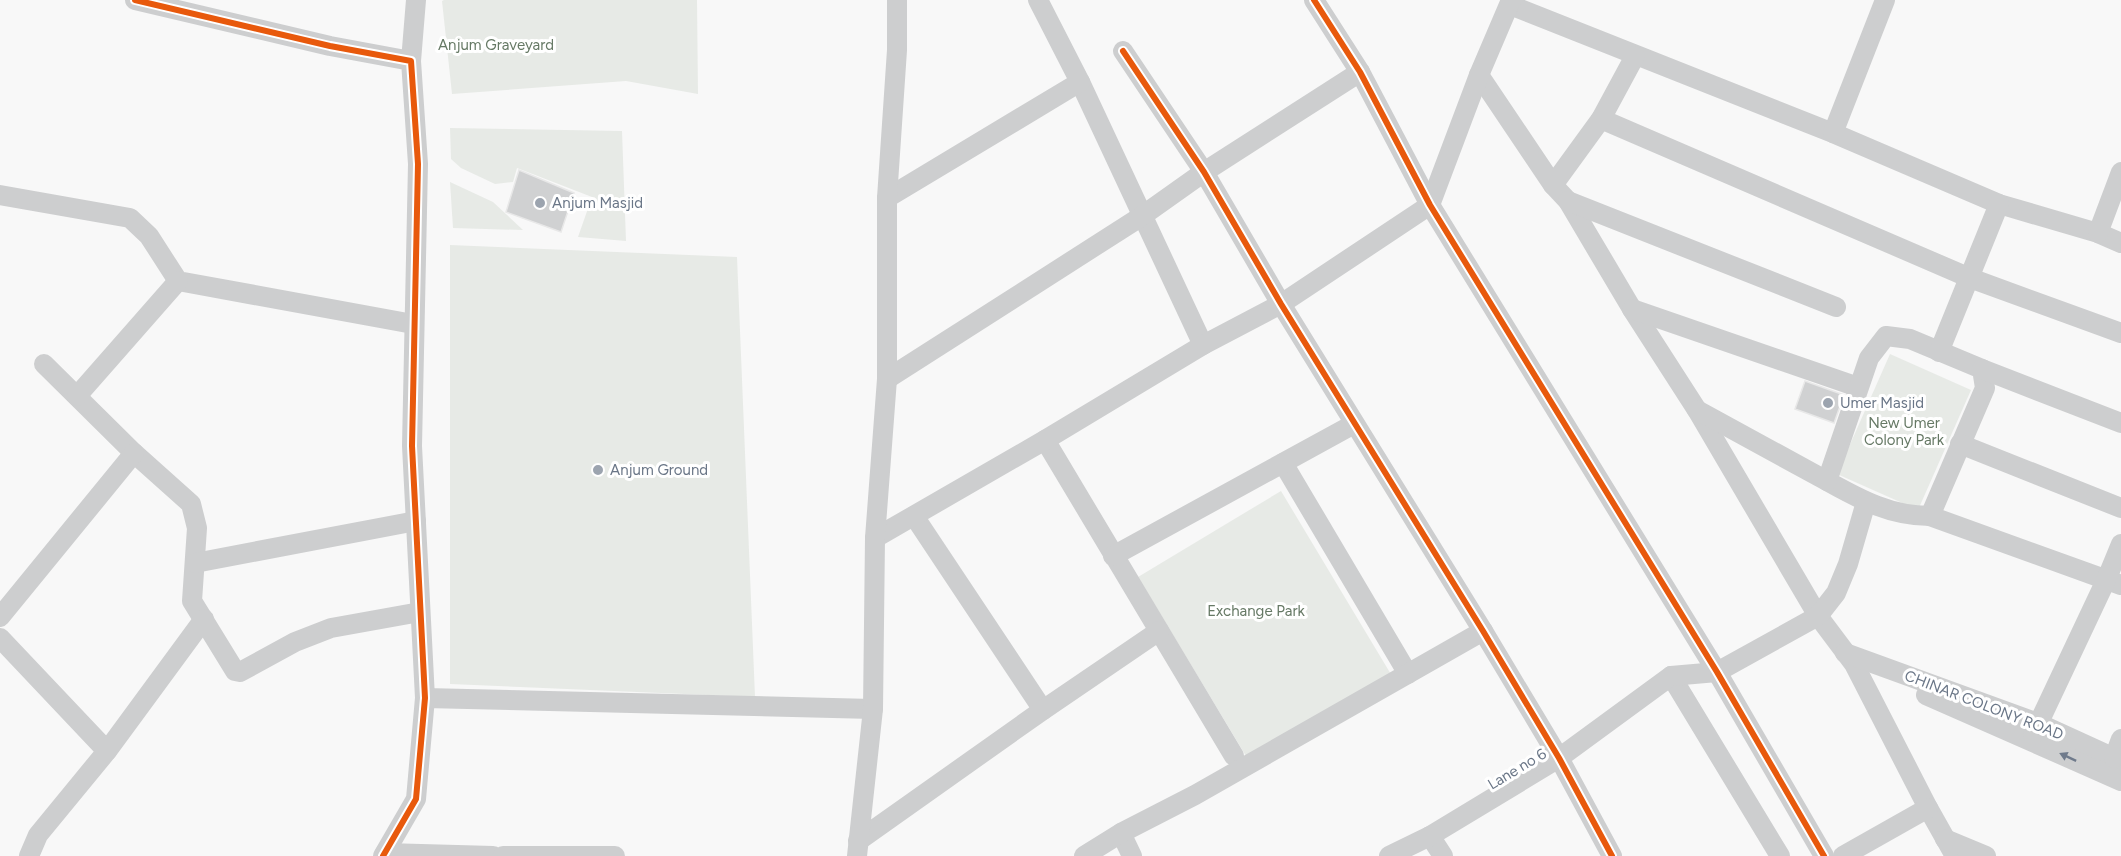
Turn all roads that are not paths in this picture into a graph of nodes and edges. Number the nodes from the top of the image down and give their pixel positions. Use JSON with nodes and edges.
{"nodes":[{"id":1,"x":416,"y":0,"type":"edge"},
{"id":2,"x":897,"y":0,"type":"edge"},
{"id":3,"x":1038,"y":0,"type":"edge"},
{"id":4,"x":1314,"y":0,"type":"edge"},
{"id":5,"x":1885,"y":0,"type":"edge"},
{"id":6,"x":141,"y":1,"type":"edge"},
{"id":7,"x":1511,"y":2,"type":"edge"},
{"id":8,"x":1123,"y":51,"type":"dead end"},
{"id":9,"x":1635,"y":56,"type":"junction"},
{"id":10,"x":411,"y":61,"type":"junction"},
{"id":11,"x":1360,"y":72,"type":"junction"},
{"id":12,"x":1479,"y":75,"type":"junction"},
{"id":13,"x":1080,"y":82,"type":"junction"},
{"id":14,"x":1601,"y":119,"type":"junction"},
{"id":15,"x":1833,"y":133,"type":"junction"},
{"id":16,"x":1204,"y":172,"type":"junction"},
{"id":17,"x":2121,"y":172,"type":"edge"},
{"id":18,"x":1553,"y":185,"type":"junction"},
{"id":19,"x":0,"y":195,"type":"edge"},
{"id":20,"x":887,"y":198,"type":"junction"},
{"id":21,"x":1568,"y":201,"type":"junction"},
{"id":22,"x":1999,"y":204,"type":"junction"},
{"id":23,"x":1430,"y":205,"type":"junction"},
{"id":24,"x":1142,"y":216,"type":"junction"},
{"id":25,"x":2098,"y":233,"type":"junction"},
{"id":26,"x":2121,"y":243,"type":"edge"},
{"id":27,"x":1970,"y":278,"type":"junction"},
{"id":28,"x":178,"y":281,"type":"junction"},
{"id":29,"x":1281,"y":304,"type":"junction"},
{"id":30,"x":1836,"y":307,"type":"dead end"},
{"id":31,"x":1632,"y":309,"type":"junction"},
{"id":32,"x":413,"y":324,"type":"junction"},
{"id":33,"x":2121,"y":333,"type":"edge"},
{"id":34,"x":1203,"y":345,"type":"junction"},
{"id":35,"x":1939,"y":351,"type":"junction"},
{"id":36,"x":44,"y":364,"type":"dead end"},
{"id":37,"x":1982,"y":369,"type":"junction"},
{"id":38,"x":887,"y":379,"type":"junction"},
{"id":39,"x":1858,"y":387,"type":"junction"},
{"id":40,"x":77,"y":396,"type":"junction"},
{"id":41,"x":1697,"y":410,"type":"junction"},
{"id":42,"x":2121,"y":423,"type":"edge"},
{"id":43,"x":1354,"y":424,"type":"junction"},
{"id":44,"x":1045,"y":440,"type":"junction"},
{"id":45,"x":1960,"y":444,"type":"junction"},
{"id":46,"x":134,"y":453,"type":"junction"},
{"id":47,"x":1283,"y":463,"type":"junction"},
{"id":48,"x":1827,"y":481,"type":"junction"},
{"id":49,"x":1866,"y":502,"type":"junction"},
{"id":50,"x":2121,"y":508,"type":"edge"},
{"id":51,"x":914,"y":516,"type":"junction"},
{"id":52,"x":1930,"y":516,"type":"junction"},
{"id":53,"x":416,"y":521,"type":"junction"},
{"id":54,"x":875,"y":538,"type":"junction"},
{"id":55,"x":2121,"y":544,"type":"edge"},
{"id":56,"x":1113,"y":556,"type":"junction"},
{"id":57,"x":195,"y":563,"type":"junction"},
{"id":58,"x":2114,"y":582,"type":"edge"},
{"id":59,"x":420,"y":612,"type":"junction"},
{"id":60,"x":1818,"y":616,"type":"junction"},
{"id":61,"x":0,"y":617,"type":"edge"},
{"id":62,"x":204,"y":619,"type":"junction"},
{"id":63,"x":1159,"y":631,"type":"junction"},
{"id":64,"x":1483,"y":632,"type":"junction"},
{"id":65,"x":0,"y":638,"type":"edge"},
{"id":66,"x":1850,"y":658,"type":"junction"},
{"id":67,"x":1717,"y":672,"type":"junction"},
{"id":68,"x":1408,"y":674,"type":"junction"},
{"id":69,"x":1671,"y":676,"type":"junction"},
{"id":70,"x":425,"y":699,"type":"junction"},
{"id":71,"x":873,"y":709,"type":"junction"},
{"id":72,"x":1044,"y":710,"type":"junction"},
{"id":73,"x":2034,"y":732,"type":"junction"},
{"id":74,"x":2121,"y":739,"type":"edge"},
{"id":75,"x":107,"y":751,"type":"junction"},
{"id":76,"x":1234,"y":756,"type":"dead end"},
{"id":77,"x":1559,"y":758,"type":"junction"},
{"id":78,"x":2117,"y":759,"type":"edge"},
{"id":79,"x":2121,"y":781,"type":"edge"},
{"id":80,"x":1928,"y":808,"type":"junction"},
{"id":81,"x":1121,"y":833,"type":"junction"},
{"id":82,"x":1430,"y":836,"type":"junction"},
{"id":83,"x":1950,"y":848,"type":"edge"},
{"id":84,"x":858,"y":849,"type":"edge"},
{"id":85,"x":384,"y":854,"type":"edge"},
{"id":86,"x":29,"y":856,"type":"edge"},
{"id":87,"x":493,"y":856,"type":"edge"},
{"id":88,"x":503,"y":856,"type":"edge"},
{"id":89,"x":588,"y":856,"type":"edge"},
{"id":90,"x":615,"y":856,"type":"edge"},
{"id":91,"x":1084,"y":856,"type":"edge"},
{"id":92,"x":1132,"y":856,"type":"edge"},
{"id":93,"x":1389,"y":856,"type":"edge"},
{"id":94,"x":1443,"y":856,"type":"edge"},
{"id":95,"x":1612,"y":856,"type":"edge"},
{"id":96,"x":1780,"y":856,"type":"edge"},
{"id":97,"x":1824,"y":856,"type":"edge"},
{"id":98,"x":1843,"y":856,"type":"edge"},
{"id":99,"x":1986,"y":856,"type":"edge"}],
"edges":[{"from":1,"to":10,"type":"street"},
{"from":2,"to":20,"type":"street"},
{"from":3,"to":13,"type":"street"},
{"from":4,"to":11,"type":"street"},
{"from":5,"to":15,"type":"street"},
{"from":6,"to":10,"type":"street"},
{"from":7,"to":9,"type":"street"},
{"from":7,"to":12,"type":"street"},
{"from":8,"to":16,"type":"street"},
{"from":9,"to":14,"type":"street"},
{"from":9,"to":15,"type":"street"},
{"from":10,"to":32,"type":"street"},
{"from":11,"to":16,"type":"street"},
{"from":11,"to":23,"type":"street"},
{"from":12,"to":18,"type":"street"},
{"from":12,"to":23,"type":"street"},
{"from":13,"to":20,"type":"street"},
{"from":13,"to":24,"type":"street"},
{"from":14,"to":18,"type":"street"},
{"from":14,"to":27,"type":"street"},
{"from":15,"to":22,"type":"street"},
{"from":16,"to":24,"type":"street"},
{"from":16,"to":29,"type":"street"},
{"from":17,"to":25,"type":"street"},
{"from":18,"to":21,"type":"street"},
{"from":19,"to":28,"type":"street"},
{"from":20,"to":38,"type":"street"},
{"from":21,"to":30,"type":"street"},
{"from":21,"to":31,"type":"street"},
{"from":22,"to":25,"type":"street"},
{"from":22,"to":27,"type":"street"},
{"from":23,"to":29,"type":"street"},
{"from":23,"to":67,"type":"street"},
{"from":24,"to":34,"type":"street"},
{"from":24,"to":38,"type":"street"},
{"from":25,"to":26,"type":"street"},
{"from":27,"to":33,"type":"street"},
{"from":27,"to":35,"type":"street"},
{"from":28,"to":32,"type":"street"},
{"from":28,"to":40,"type":"street"},
{"from":29,"to":34,"type":"street"},
{"from":29,"to":43,"type":"street"},
{"from":31,"to":39,"type":"street"},
{"from":31,"to":41,"type":"street"},
{"from":32,"to":53,"type":"street"},
{"from":34,"to":44,"type":"street"},
{"from":35,"to":37,"type":"street"},
{"from":35,"to":39,"type":"street"},
{"from":36,"to":40,"type":"street"},
{"from":37,"to":42,"type":"street"},
{"from":37,"to":45,"type":"street"},
{"from":38,"to":54,"type":"street"},
{"from":39,"to":48,"type":"street"},
{"from":40,"to":46,"type":"street"},
{"from":41,"to":48,"type":"street"},
{"from":41,"to":60,"type":"street"},
{"from":43,"to":47,"type":"street"},
{"from":43,"to":64,"type":"street"},
{"from":44,"to":51,"type":"street"},
{"from":44,"to":56,"type":"street"},
{"from":45,"to":50,"type":"street"},
{"from":45,"to":52,"type":"street"},
{"from":46,"to":57,"type":"street"},
{"from":46,"to":61,"type":"street"},
{"from":47,"to":56,"type":"street"},
{"from":47,"to":68,"type":"street"},
{"from":48,"to":49,"type":"street"},
{"from":49,"to":52,"type":"street"},
{"from":49,"to":60,"type":"street"},
{"from":51,"to":54,"type":"street"},
{"from":51,"to":72,"type":"street"},
{"from":52,"to":58,"type":"street"},
{"from":53,"to":57,"type":"street"},
{"from":53,"to":59,"type":"street"},
{"from":54,"to":71,"type":"street"},
{"from":55,"to":58,"type":"street"},
{"from":56,"to":63,"type":"street"},
{"from":57,"to":62,"type":"street"},
{"from":58,"to":73,"type":"street"},
{"from":59,"to":62,"type":"street"},
{"from":59,"to":70,"type":"street"},
{"from":60,"to":66,"type":"street"},
{"from":60,"to":67,"type":"street"},
{"from":62,"to":75,"type":"street"},
{"from":63,"to":72,"type":"street"},
{"from":63,"to":76,"type":"street"},
{"from":64,"to":68,"type":"street"},
{"from":64,"to":77,"type":"street"},
{"from":65,"to":75,"type":"street"},
{"from":66,"to":73,"type":"street","name":"CHINAR COLONY ROAD"},
{"from":66,"to":80,"type":"street"},
{"from":67,"to":69,"type":"street"},
{"from":67,"to":97,"type":"street"},
{"from":68,"to":81,"type":"street"},
{"from":69,"to":77,"type":"street","name":"Lane no 6"},
{"from":69,"to":96,"type":"street"},
{"from":70,"to":71,"type":"street"},
{"from":70,"to":85,"type":"street"},
{"from":71,"to":84,"type":"street"},
{"from":72,"to":84,"type":"street"},
{"from":73,"to":78,"type":"street","name":"CHINAR COLONY ROAD"},
{"from":79,"to":73,"type":"street","name":"CHINAR COLONY ROAD","one_way":true},
{"from":74,"to":78,"type":"street"},
{"from":75,"to":86,"type":"street"},
{"from":77,"to":82,"type":"street","name":"Lane no 6"},
{"from":77,"to":95,"type":"street"},
{"from":80,"to":83,"type":"street"},
{"from":80,"to":98,"type":"street"},
{"from":81,"to":91,"type":"street"},
{"from":81,"to":92,"type":"street"},
{"from":82,"to":93,"type":"street","name":"Lane no 6"},
{"from":82,"to":94,"type":"street"},
{"from":83,"to":99,"type":"street"},
{"from":85,"to":87,"type":"street"},
{"from":88,"to":89,"type":"street"},
{"from":89,"to":90,"type":"street"}]}
